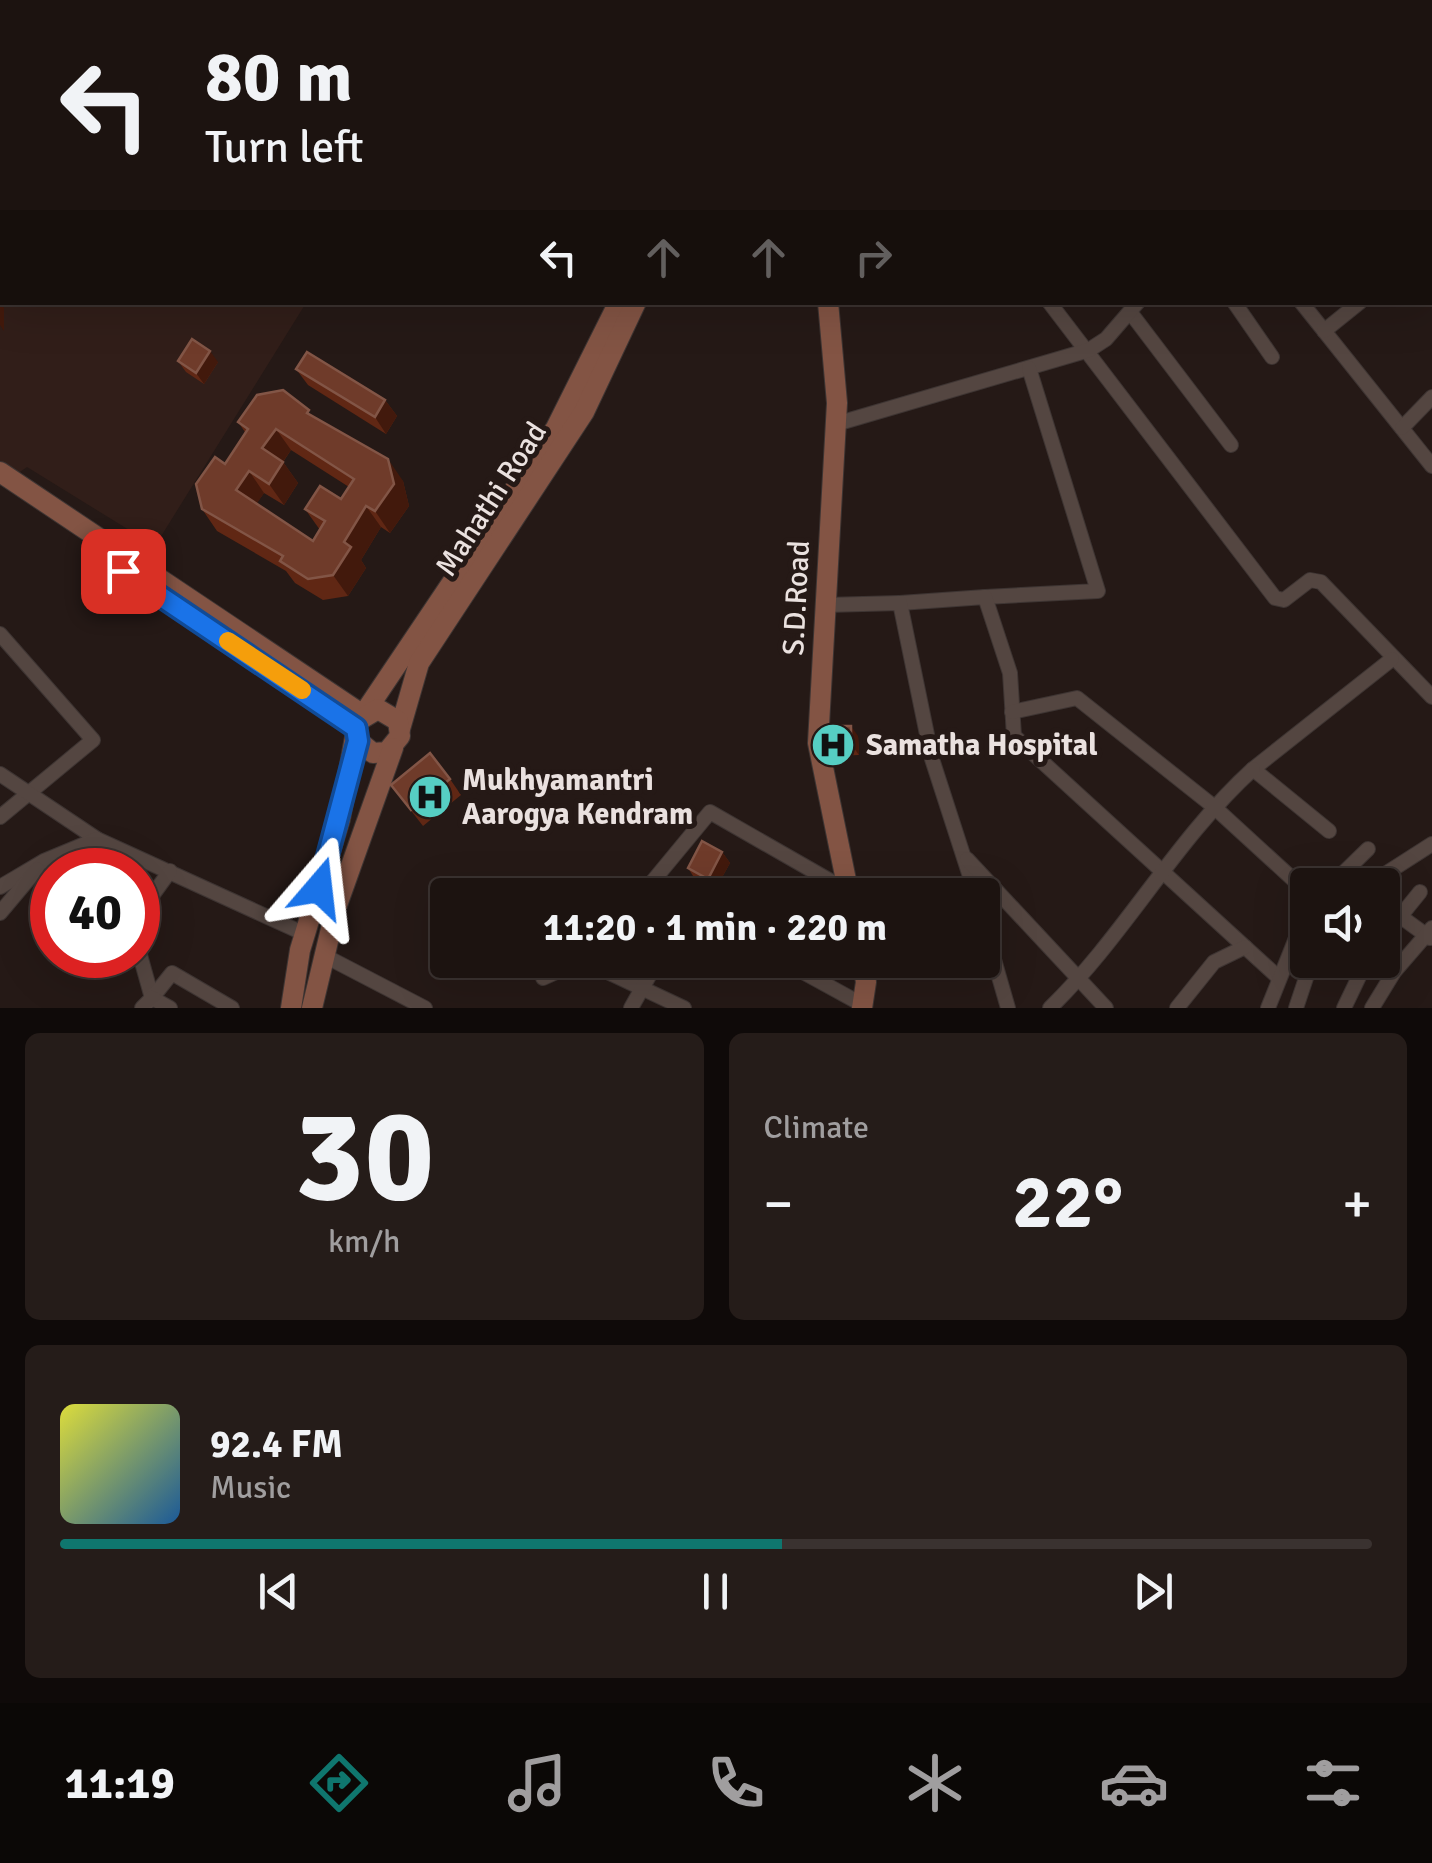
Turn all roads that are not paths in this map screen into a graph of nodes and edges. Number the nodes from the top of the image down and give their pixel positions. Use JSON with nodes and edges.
{"nodes":[{"id":1,"x":617,"y":305,"type":"edge"},
{"id":2,"x":634,"y":305,"type":"edge"},
{"id":3,"x":828,"y":305,"type":"edge"},
{"id":4,"x":1052,"y":305,"type":"edge"},
{"id":5,"x":1236,"y":305,"type":"edge"},
{"id":6,"x":1303,"y":305,"type":"edge"},
{"id":7,"x":1356,"y":305,"type":"edge"},
{"id":8,"x":1134,"y":307,"type":"edge"},
{"id":9,"x":1324,"y":331,"type":"junction"},
{"id":10,"x":1089,"y":350,"type":"junction"},
{"id":11,"x":1272,"y":356,"type":"dead end"},
{"id":12,"x":1029,"y":368,"type":"junction"},
{"id":13,"x":1432,"y":397,"type":"edge"},
{"id":14,"x":577,"y":408,"type":"junction"},
{"id":15,"x":836,"y":424,"type":"junction"},
{"id":16,"x":1402,"y":428,"type":"junction"},
{"id":17,"x":1231,"y":445,"type":"dead end"},
{"id":18,"x":1432,"y":466,"type":"edge"},
{"id":19,"x":0,"y":472,"type":"edge"},
{"id":20,"x":0,"y":489,"type":"edge"},
{"id":21,"x":985,"y":597,"type":"junction"},
{"id":22,"x":900,"y":603,"type":"junction"},
{"id":23,"x":826,"y":604,"type":"junction"},
{"id":24,"x":0,"y":634,"type":"edge"},
{"id":25,"x":1392,"y":658,"type":"junction"},
{"id":26,"x":1432,"y":697,"type":"edge"},
{"id":27,"x":1012,"y":712,"type":"junction"},
{"id":28,"x":359,"y":728,"type":"junction"},
{"id":29,"x":396,"y":738,"type":"junction"},
{"id":30,"x":1253,"y":769,"type":"junction"},
{"id":31,"x":0,"y":774,"type":"edge"},
{"id":32,"x":32,"y":794,"type":"junction"},
{"id":33,"x":1213,"y":806,"type":"junction"},
{"id":34,"x":0,"y":817,"type":"edge"},
{"id":35,"x":340,"y":819,"type":"junction"},
{"id":36,"x":363,"y":827,"type":"junction"},
{"id":37,"x":1329,"y":831,"type":"dead end"},
{"id":38,"x":98,"y":838,"type":"junction"},
{"id":39,"x":1432,"y":844,"type":"edge"},
{"id":40,"x":75,"y":848,"type":"edge"},
{"id":41,"x":1368,"y":849,"type":"dead end"},
{"id":42,"x":964,"y":856,"type":"junction"},
{"id":43,"x":1349,"y":868,"type":"edge"},
{"id":44,"x":1395,"y":868,"type":"edge"},
{"id":45,"x":30,"y":870,"type":"edge"},
{"id":46,"x":170,"y":871,"type":"junction"},
{"id":47,"x":1162,"y":872,"type":"junction"},
{"id":48,"x":1290,"y":877,"type":"edge"},
{"id":49,"x":30,"y":878,"type":"edge"},
{"id":50,"x":655,"y":878,"type":"edge"},
{"id":51,"x":822,"y":878,"type":"edge"},
{"id":52,"x":845,"y":878,"type":"edge"},
{"id":53,"x":971,"y":878,"type":"edge"},
{"id":54,"x":160,"y":885,"type":"edge"},
{"id":55,"x":0,"y":888,"type":"edge"},
{"id":56,"x":1420,"y":892,"type":"dead end"},
{"id":57,"x":0,"y":913,"type":"edge"},
{"id":58,"x":1400,"y":916,"type":"joint"},
{"id":59,"x":307,"y":928,"type":"junction"},
{"id":60,"x":332,"y":933,"type":"junction"},
{"id":61,"x":1430,"y":934,"type":"edge"},
{"id":62,"x":1244,"y":947,"type":"junction"},
{"id":63,"x":1290,"y":951,"type":"edge"},
{"id":64,"x":325,"y":956,"type":"junction"},
{"id":65,"x":296,"y":970,"type":"junction"},
{"id":66,"x":142,"y":978,"type":"edge"},
{"id":67,"x":319,"y":978,"type":"junction"},
{"id":68,"x":621,"y":978,"type":"edge"},
{"id":69,"x":648,"y":978,"type":"edge"},
{"id":70,"x":813,"y":978,"type":"edge"},
{"id":71,"x":865,"y":978,"type":"edge"},
{"id":72,"x":999,"y":978,"type":"edge"},
{"id":73,"x":1279,"y":978,"type":"junction"},
{"id":74,"x":1306,"y":978,"type":"edge"},
{"id":75,"x":1358,"y":978,"type":"edge"},
{"id":76,"x":1078,"y":980,"type":"junction"},
{"id":77,"x":642,"y":988,"type":"junction"},
{"id":78,"x":146,"y":1004,"type":"edge"},
{"id":79,"x":862,"y":1006,"type":"edge"},
{"id":80,"x":170,"y":1008,"type":"edge"},
{"id":81,"x":232,"y":1008,"type":"edge"},
{"id":82,"x":291,"y":1008,"type":"edge"},
{"id":83,"x":312,"y":1008,"type":"edge"},
{"id":84,"x":425,"y":1008,"type":"edge"},
{"id":85,"x":631,"y":1008,"type":"edge"},
{"id":86,"x":684,"y":1008,"type":"edge"},
{"id":87,"x":1008,"y":1008,"type":"edge"},
{"id":88,"x":1050,"y":1008,"type":"edge"},
{"id":89,"x":1106,"y":1008,"type":"edge"},
{"id":90,"x":1178,"y":1008,"type":"edge"},
{"id":91,"x":1268,"y":1008,"type":"edge"},
{"id":92,"x":1296,"y":1008,"type":"edge"},
{"id":93,"x":1344,"y":1008,"type":"edge"},
{"id":94,"x":1372,"y":1008,"type":"edge"}],
"edges":[{"from":1,"to":14,"type":"street","name":"Mahathi Road"},
{"from":2,"to":14,"type":"street","name":"Mahathi Road"},
{"from":3,"to":15,"type":"street","name":"S.D.Road"},
{"from":4,"to":10,"type":"street"},
{"from":5,"to":11,"type":"street"},
{"from":6,"to":9,"type":"street"},
{"from":7,"to":9,"type":"street"},
{"from":8,"to":10,"type":"street"},
{"from":8,"to":17,"type":"street"},
{"from":9,"to":16,"type":"street"},
{"from":10,"to":12,"type":"street"},
{"from":10,"to":25,"type":"street"},
{"from":12,"to":15,"type":"street"},
{"from":12,"to":21,"type":"street"},
{"from":13,"to":16,"type":"street"},
{"from":14,"to":28,"type":"street","name":"Mahathi Road"},
{"from":14,"to":29,"type":"street","name":"Mahathi Road"},
{"from":15,"to":23,"type":"street","name":"S.D.Road"},
{"from":16,"to":18,"type":"street"},
{"from":19,"to":28,"type":"street"},
{"from":20,"to":28,"type":"street"},
{"from":21,"to":22,"type":"street"},
{"from":21,"to":27,"type":"street"},
{"from":22,"to":23,"type":"street"},
{"from":22,"to":42,"type":"street"},
{"from":23,"to":52,"type":"street","name":"S.D.Road"},
{"from":24,"to":32,"type":"street"},
{"from":25,"to":26,"type":"street"},
{"from":25,"to":30,"type":"street"},
{"from":27,"to":33,"type":"street"},
{"from":27,"to":47,"type":"street"},
{"from":28,"to":29,"type":"street"},
{"from":28,"to":29,"type":"street"},
{"from":28,"to":35,"type":"street","name":"Mahathi Road"},
{"from":29,"to":36,"type":"street","name":"Mahathi Road"},
{"from":30,"to":33,"type":"street"},
{"from":30,"to":37,"type":"street"},
{"from":31,"to":32,"type":"street"},
{"from":32,"to":34,"type":"street"},
{"from":32,"to":38,"type":"street"},
{"from":33,"to":47,"type":"street"},
{"from":33,"to":48,"type":"street"},
{"from":35,"to":36,"type":"street"},
{"from":35,"to":59,"type":"street","name":"Mahathi Road"},
{"from":36,"to":60,"type":"street","name":"Mahathi Road"},
{"from":38,"to":40,"type":"street"},
{"from":38,"to":46,"type":"street"},
{"from":39,"to":44,"type":"street"},
{"from":41,"to":43,"type":"street"},
{"from":42,"to":53,"type":"street"},
{"from":42,"to":76,"type":"street"},
{"from":45,"to":55,"type":"street"},
{"from":46,"to":54,"type":"street"},
{"from":46,"to":59,"type":"street"},
{"from":47,"to":62,"type":"street"},
{"from":47,"to":76,"type":"street"},
{"from":49,"to":57,"type":"street"},
{"from":50,"to":51,"type":"street"},
{"from":56,"to":58,"type":"street"},
{"from":58,"to":61,"type":"street"},
{"from":59,"to":60,"type":"street"},
{"from":59,"to":65,"type":"street","name":"Mahathi Road"},
{"from":60,"to":64,"type":"street","name":"Mahathi Road"},
{"from":61,"to":94,"type":"street"},
{"from":62,"to":73,"type":"street"},
{"from":62,"to":90,"type":"street"},
{"from":63,"to":73,"type":"street"},
{"from":64,"to":67,"type":"street","name":"Mahathi Road"},
{"from":64,"to":84,"type":"street"},
{"from":65,"to":67,"type":"street"},
{"from":65,"to":82,"type":"street","name":"Mahathi Road"},
{"from":66,"to":78,"type":"street"},
{"from":67,"to":83,"type":"street","name":"Mahathi Road"},
{"from":68,"to":77,"type":"street"},
{"from":69,"to":77,"type":"street"},
{"from":70,"to":79,"type":"street"},
{"from":71,"to":79,"type":"street"},
{"from":72,"to":87,"type":"street"},
{"from":73,"to":91,"type":"street"},
{"from":74,"to":92,"type":"street"},
{"from":75,"to":93,"type":"street"},
{"from":76,"to":88,"type":"street"},
{"from":76,"to":89,"type":"street"},
{"from":77,"to":85,"type":"street"},
{"from":77,"to":86,"type":"street"},
{"from":78,"to":80,"type":"street"},
{"from":78,"to":81,"type":"street"}]}
